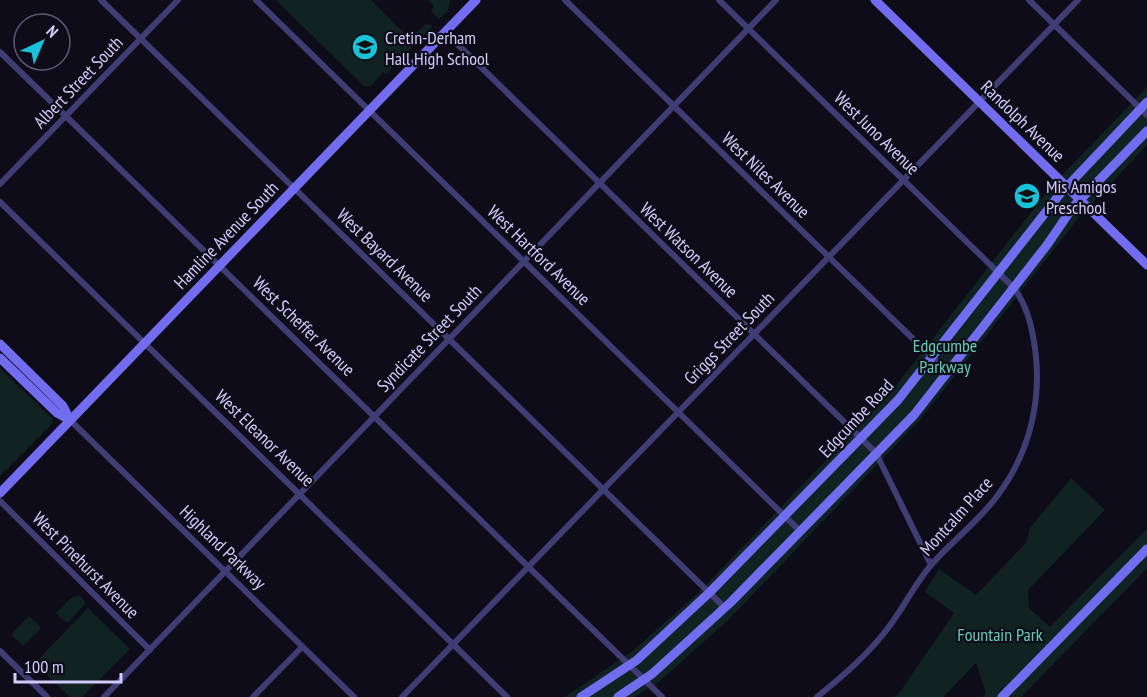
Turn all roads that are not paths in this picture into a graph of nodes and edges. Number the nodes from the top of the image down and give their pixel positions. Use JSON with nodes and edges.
{"nodes":[{"id":1,"x":101,"y":0,"type":"edge"},
{"id":2,"x":178,"y":0,"type":"edge"},
{"id":3,"x":256,"y":0,"type":"edge"},
{"id":4,"x":476,"y":0,"type":"edge"},
{"id":5,"x":565,"y":0,"type":"edge"},
{"id":6,"x":719,"y":0,"type":"edge"},
{"id":7,"x":776,"y":0,"type":"edge"},
{"id":8,"x":876,"y":0,"type":"edge"},
{"id":9,"x":1029,"y":0,"type":"edge"},
{"id":10,"x":1078,"y":0,"type":"edge"},
{"id":11,"x":1054,"y":24,"type":"junction"},
{"id":12,"x":748,"y":29,"type":"junction"},
{"id":13,"x":445,"y":32,"type":"junction"},
{"id":14,"x":141,"y":39,"type":"junction"},
{"id":15,"x":0,"y":52,"type":"edge"},
{"id":16,"x":980,"y":102,"type":"junction"},
{"id":17,"x":674,"y":106,"type":"junction"},
{"id":18,"x":1145,"y":108,"type":"edge"},
{"id":19,"x":369,"y":110,"type":"junction"},
{"id":20,"x":66,"y":116,"type":"junction"},
{"id":21,"x":1147,"y":131,"type":"edge"},
{"id":22,"x":904,"y":180,"type":"junction"},
{"id":23,"x":599,"y":183,"type":"junction"},
{"id":24,"x":0,"y":184,"type":"edge"},
{"id":25,"x":1066,"y":186,"type":"junction"},
{"id":26,"x":294,"y":188,"type":"junction"},
{"id":27,"x":1080,"y":200,"type":"junction"},
{"id":28,"x":0,"y":202,"type":"edge"},
{"id":29,"x":829,"y":257,"type":"junction"},
{"id":30,"x":524,"y":261,"type":"junction"},
{"id":31,"x":220,"y":265,"type":"junction"},
{"id":32,"x":1147,"y":265,"type":"edge"},
{"id":33,"x":998,"y":272,"type":"junction"},
{"id":34,"x":1013,"y":286,"type":"junction"},
{"id":35,"x":754,"y":334,"type":"junction"},
{"id":36,"x":449,"y":338,"type":"junction"},
{"id":37,"x":144,"y":342,"type":"junction"},
{"id":38,"x":0,"y":344,"type":"edge"},
{"id":39,"x":932,"y":357,"type":"junction"},
{"id":40,"x":0,"y":358,"type":"edge"},
{"id":41,"x":946,"y":371,"type":"junction"},
{"id":42,"x":678,"y":412,"type":"junction"},
{"id":43,"x":374,"y":416,"type":"junction"},
{"id":44,"x":70,"y":420,"type":"junction"},
{"id":45,"x":861,"y":438,"type":"junction"},
{"id":46,"x":876,"y":453,"type":"junction"},
{"id":47,"x":604,"y":489,"type":"junction"},
{"id":48,"x":0,"y":493,"type":"edge"},
{"id":49,"x":299,"y":494,"type":"junction"},
{"id":50,"x":0,"y":501,"type":"edge"},
{"id":51,"x":784,"y":516,"type":"junction"},
{"id":52,"x":800,"y":531,"type":"junction"},
{"id":53,"x":1147,"y":549,"type":"edge"},
{"id":54,"x":931,"y":565,"type":"junction"},
{"id":55,"x":529,"y":566,"type":"junction"},
{"id":56,"x":225,"y":571,"type":"junction"},
{"id":57,"x":710,"y":592,"type":"junction"},
{"id":58,"x":724,"y":607,"type":"junction"},
{"id":59,"x":454,"y":644,"type":"junction"},
{"id":60,"x":302,"y":647,"type":"junction"},
{"id":61,"x":150,"y":650,"type":"junction"},
{"id":62,"x":0,"y":651,"type":"edge"},
{"id":63,"x":629,"y":665,"type":"junction"},
{"id":64,"x":644,"y":680,"type":"junction"},
{"id":65,"x":47,"y":697,"type":"edge"},
{"id":66,"x":104,"y":697,"type":"edge"},
{"id":67,"x":253,"y":697,"type":"edge"},
{"id":68,"x":354,"y":697,"type":"edge"},
{"id":69,"x":402,"y":697,"type":"edge"},
{"id":70,"x":507,"y":697,"type":"edge"},
{"id":71,"x":581,"y":697,"type":"edge"},
{"id":72,"x":618,"y":697,"type":"edge"},
{"id":73,"x":662,"y":697,"type":"edge"},
{"id":74,"x":817,"y":697,"type":"edge"},
{"id":75,"x":1002,"y":697,"type":"edge"}],
"edges":[{"from":1,"to":14,"type":"street","name":"West Bayard Avenue"},
{"from":2,"to":14,"type":"street","name":"Albert Street South"},
{"from":3,"to":19,"type":"street","name":"West Hartford Avenue"},
{"from":4,"to":13,"type":"street","name":"Hamline Avenue South"},
{"from":5,"to":17,"type":"street","name":"West Niles Avenue"},
{"from":6,"to":12,"type":"street","name":"West Juno Avenue"},
{"from":7,"to":12,"type":"street","name":"Syndicate Street South"},
{"from":8,"to":16,"type":"street","name":"Randolph Avenue"},
{"from":9,"to":11,"type":"street"},
{"from":10,"to":11,"type":"street","name":"Griggs Street South"},
{"from":11,"to":16,"type":"street","name":"Griggs Street South"},
{"from":11,"to":18,"type":"street"},
{"from":12,"to":17,"type":"street","name":"Syndicate Street South"},
{"from":12,"to":22,"type":"street","name":"West Juno Avenue"},
{"from":13,"to":19,"type":"street","name":"Hamline Avenue South"},
{"from":13,"to":23,"type":"street","name":"West Watson Avenue"},
{"from":14,"to":20,"type":"street","name":"Albert Street South"},
{"from":14,"to":26,"type":"street","name":"West Bayard Avenue"},
{"from":15,"to":20,"type":"street","name":"West Scheffer Avenue"},
{"from":16,"to":22,"type":"street","name":"Griggs Street South"},
{"from":16,"to":25,"type":"street","name":"Randolph Avenue"},
{"from":17,"to":23,"type":"street","name":"Syndicate Street South"},
{"from":17,"to":29,"type":"street","name":"West Niles Avenue"},
{"from":18,"to":25,"type":"street","name":"Edgcumbe Road"},
{"from":19,"to":26,"type":"street","name":"Hamline Avenue South"},
{"from":19,"to":30,"type":"street","name":"West Hartford Avenue"},
{"from":20,"to":24,"type":"street","name":"Albert Street South"},
{"from":20,"to":31,"type":"street","name":"West Scheffer Avenue"},
{"from":21,"to":27,"type":"street"},
{"from":22,"to":29,"type":"street","name":"Griggs Street South"},
{"from":22,"to":33,"type":"street","name":"West Juno Avenue"},
{"from":23,"to":30,"type":"street","name":"Syndicate Street South"},
{"from":23,"to":35,"type":"street","name":"West Watson Avenue"},
{"from":25,"to":27,"type":"street","name":"Randolph Avenue"},
{"from":25,"to":33,"type":"street","name":"Edgcumbe Road"},
{"from":26,"to":31,"type":"street","name":"Hamline Avenue South"},
{"from":26,"to":36,"type":"street","name":"West Bayard Avenue"},
{"from":27,"to":32,"type":"street","name":"Randolph Avenue"},
{"from":27,"to":34,"type":"street"},
{"from":28,"to":37,"type":"street","name":"West Eleanor Avenue"},
{"from":29,"to":35,"type":"street","name":"Griggs Street South"},
{"from":29,"to":39,"type":"street","name":"West Niles Avenue"},
{"from":30,"to":36,"type":"street","name":"Syndicate Street South"},
{"from":30,"to":42,"type":"street","name":"West Hartford Avenue"},
{"from":31,"to":37,"type":"street","name":"Hamline Avenue South"},
{"from":31,"to":43,"type":"street","name":"West Scheffer Avenue"},
{"from":33,"to":34,"type":"street","name":"West Juno Avenue"},
{"from":33,"to":39,"type":"street","name":"Edgcumbe Road"},
{"from":34,"to":41,"type":"street"},
{"from":34,"to":54,"type":"street","name":"Montcalm Place"},
{"from":35,"to":42,"type":"street","name":"Griggs Street South"},
{"from":35,"to":45,"type":"street","name":"West Watson Avenue"},
{"from":36,"to":43,"type":"street","name":"Syndicate Street South"},
{"from":36,"to":47,"type":"street","name":"West Bayard Avenue"},
{"from":37,"to":44,"type":"street","name":"Hamline Avenue South"},
{"from":37,"to":49,"type":"street","name":"West Eleanor Avenue"},
{"from":38,"to":44,"type":"street","name":"Highland Parkway"},
{"from":39,"to":41,"type":"street","name":"West Niles Avenue"},
{"from":39,"to":45,"type":"street","name":"Edgcumbe Road"},
{"from":40,"to":44,"type":"street","name":"Highland Parkway"},
{"from":41,"to":46,"type":"street"},
{"from":42,"to":47,"type":"street","name":"Griggs Street South"},
{"from":42,"to":51,"type":"street","name":"West Hartford Avenue"},
{"from":43,"to":49,"type":"street","name":"Syndicate Street South"},
{"from":43,"to":55,"type":"street","name":"West Scheffer Avenue"},
{"from":44,"to":48,"type":"street","name":"Hamline Avenue South"},
{"from":44,"to":56,"type":"street","name":"Highland Parkway"},
{"from":45,"to":46,"type":"street","name":"West Watson Avenue"},
{"from":45,"to":51,"type":"street","name":"Edgcumbe Road"},
{"from":46,"to":52,"type":"street"},
{"from":46,"to":54,"type":"street","name":"West Watson Avenue"},
{"from":47,"to":55,"type":"street","name":"Griggs Street South"},
{"from":47,"to":57,"type":"street","name":"West Bayard Avenue"},
{"from":49,"to":56,"type":"street","name":"Syndicate Street South"},
{"from":49,"to":59,"type":"street","name":"West Eleanor Avenue"},
{"from":50,"to":61,"type":"street","name":"West Pinehurst Avenue"},
{"from":51,"to":52,"type":"street","name":"West Hartford Avenue"},
{"from":51,"to":57,"type":"street","name":"Edgcumbe Road"},
{"from":52,"to":58,"type":"street"},
{"from":53,"to":75,"type":"street"},
{"from":54,"to":74,"type":"street","name":"Montcalm Place"},
{"from":55,"to":59,"type":"street","name":"Griggs Street South"},
{"from":55,"to":63,"type":"street","name":"West Scheffer Avenue"},
{"from":56,"to":60,"type":"street","name":"Highland Parkway"},
{"from":56,"to":61,"type":"street","name":"Syndicate Street South"},
{"from":57,"to":58,"type":"street","name":"West Bayard Avenue"},
{"from":57,"to":63,"type":"street","name":"Edgcumbe Road"},
{"from":58,"to":64,"type":"street"},
{"from":59,"to":69,"type":"street","name":"Griggs Street South"},
{"from":59,"to":70,"type":"street","name":"West Eleanor Avenue"},
{"from":60,"to":67,"type":"street"},
{"from":60,"to":68,"type":"street","name":"Highland Parkway"},
{"from":61,"to":66,"type":"street","name":"Syndicate Street South"},
{"from":62,"to":65,"type":"street"},
{"from":63,"to":64,"type":"street","name":"West Scheffer Avenue"},
{"from":63,"to":71,"type":"street","name":"Edgcumbe Road"},
{"from":64,"to":72,"type":"street"},
{"from":64,"to":73,"type":"street","name":"West Scheffer Avenue"}]}
